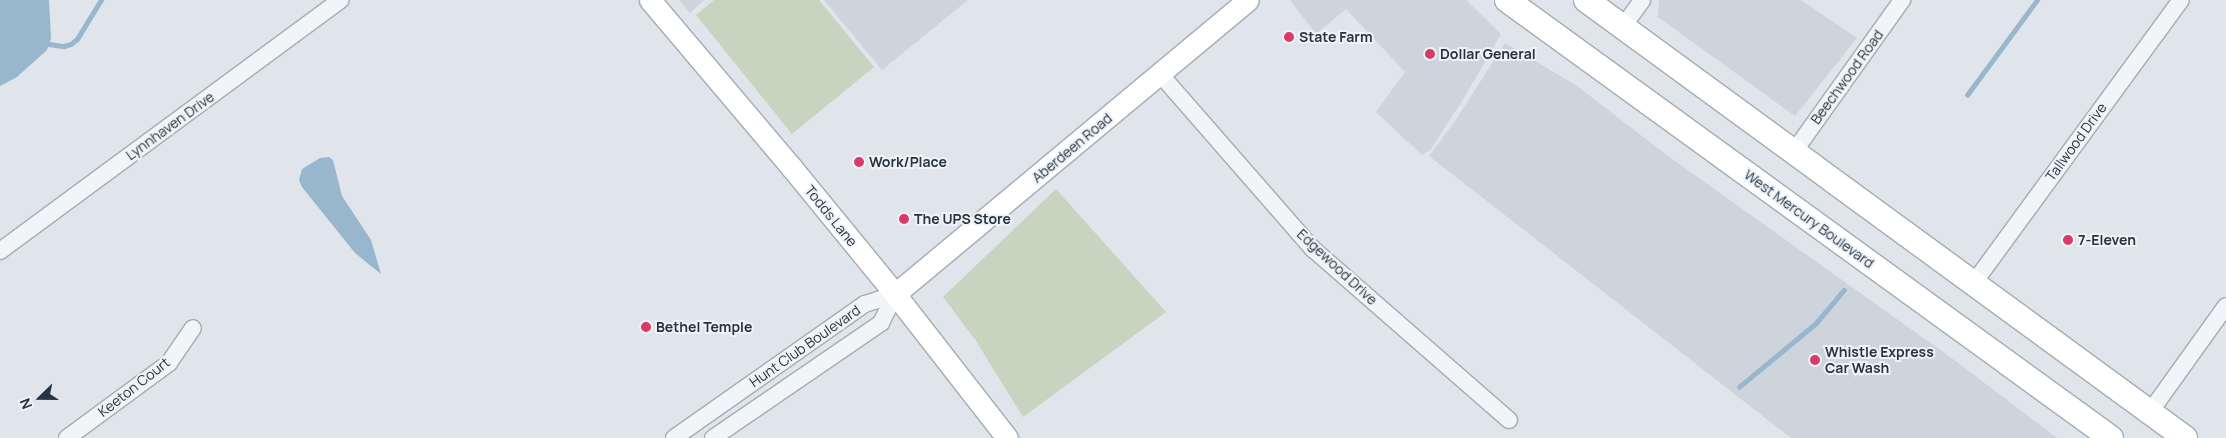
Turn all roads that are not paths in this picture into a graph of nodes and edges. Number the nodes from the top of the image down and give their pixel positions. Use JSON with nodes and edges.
{"nodes":[{"id":1,"x":341,"y":0,"type":"edge"},
{"id":2,"x":650,"y":0,"type":"edge"},
{"id":3,"x":1248,"y":0,"type":"edge"},
{"id":4,"x":1507,"y":0,"type":"edge"},
{"id":5,"x":1586,"y":0,"type":"edge"},
{"id":6,"x":1642,"y":0,"type":"edge"},
{"id":7,"x":1902,"y":0,"type":"edge"},
{"id":8,"x":2181,"y":0,"type":"edge"},
{"id":9,"x":1622,"y":28,"type":"junction"},
{"id":10,"x":1161,"y":75,"type":"junction"},
{"id":11,"x":1793,"y":153,"type":"junction"},
{"id":12,"x":0,"y":251,"type":"edge"},
{"id":13,"x":1973,"y":284,"type":"junction"},
{"id":14,"x":895,"y":294,"type":"junction"},
{"id":15,"x":2226,"y":306,"type":"edge"},
{"id":16,"x":193,"y":328,"type":"dead end"},
{"id":17,"x":2150,"y":412,"type":"junction"},
{"id":18,"x":1509,"y":420,"type":"dead end"},
{"id":19,"x":67,"y":438,"type":"edge"},
{"id":20,"x":674,"y":438,"type":"edge"},
{"id":21,"x":713,"y":438,"type":"edge"},
{"id":22,"x":1007,"y":438,"type":"edge"},
{"id":23,"x":2111,"y":438,"type":"edge"},
{"id":24,"x":2186,"y":438,"type":"edge"}],
"edges":[{"from":1,"to":12,"type":"street","name":"Lynnhaven Drive"},
{"from":2,"to":14,"type":"main road","name":"Todds Lane"},
{"from":3,"to":10,"type":"main road","name":"Aberdeen Road"},
{"from":4,"to":23,"type":"highway","name":"West Mercury Boulevard"},
{"from":5,"to":9,"type":"highway"},
{"from":6,"to":9,"type":"street"},
{"from":7,"to":11,"type":"street","name":"Beechwood Road"},
{"from":8,"to":13,"type":"street","name":"Tallwood Drive"},
{"from":9,"to":11,"type":"highway"},
{"from":10,"to":14,"type":"main road","name":"Aberdeen Road"},
{"from":10,"to":18,"type":"street","name":"Edgewood Drive"},
{"from":11,"to":13,"type":"highway"},
{"from":13,"to":17,"type":"highway"},
{"from":14,"to":20,"type":"street","name":"Hunt Club Boulevard"},
{"from":14,"to":21,"type":"street","name":"Hunt Club Boulevard"},
{"from":14,"to":22,"type":"main road","name":"Todds Lane"},
{"from":15,"to":17,"type":"street"},
{"from":16,"to":19,"type":"street","name":"Keeton Court"},
{"from":17,"to":24,"type":"highway"}]}
